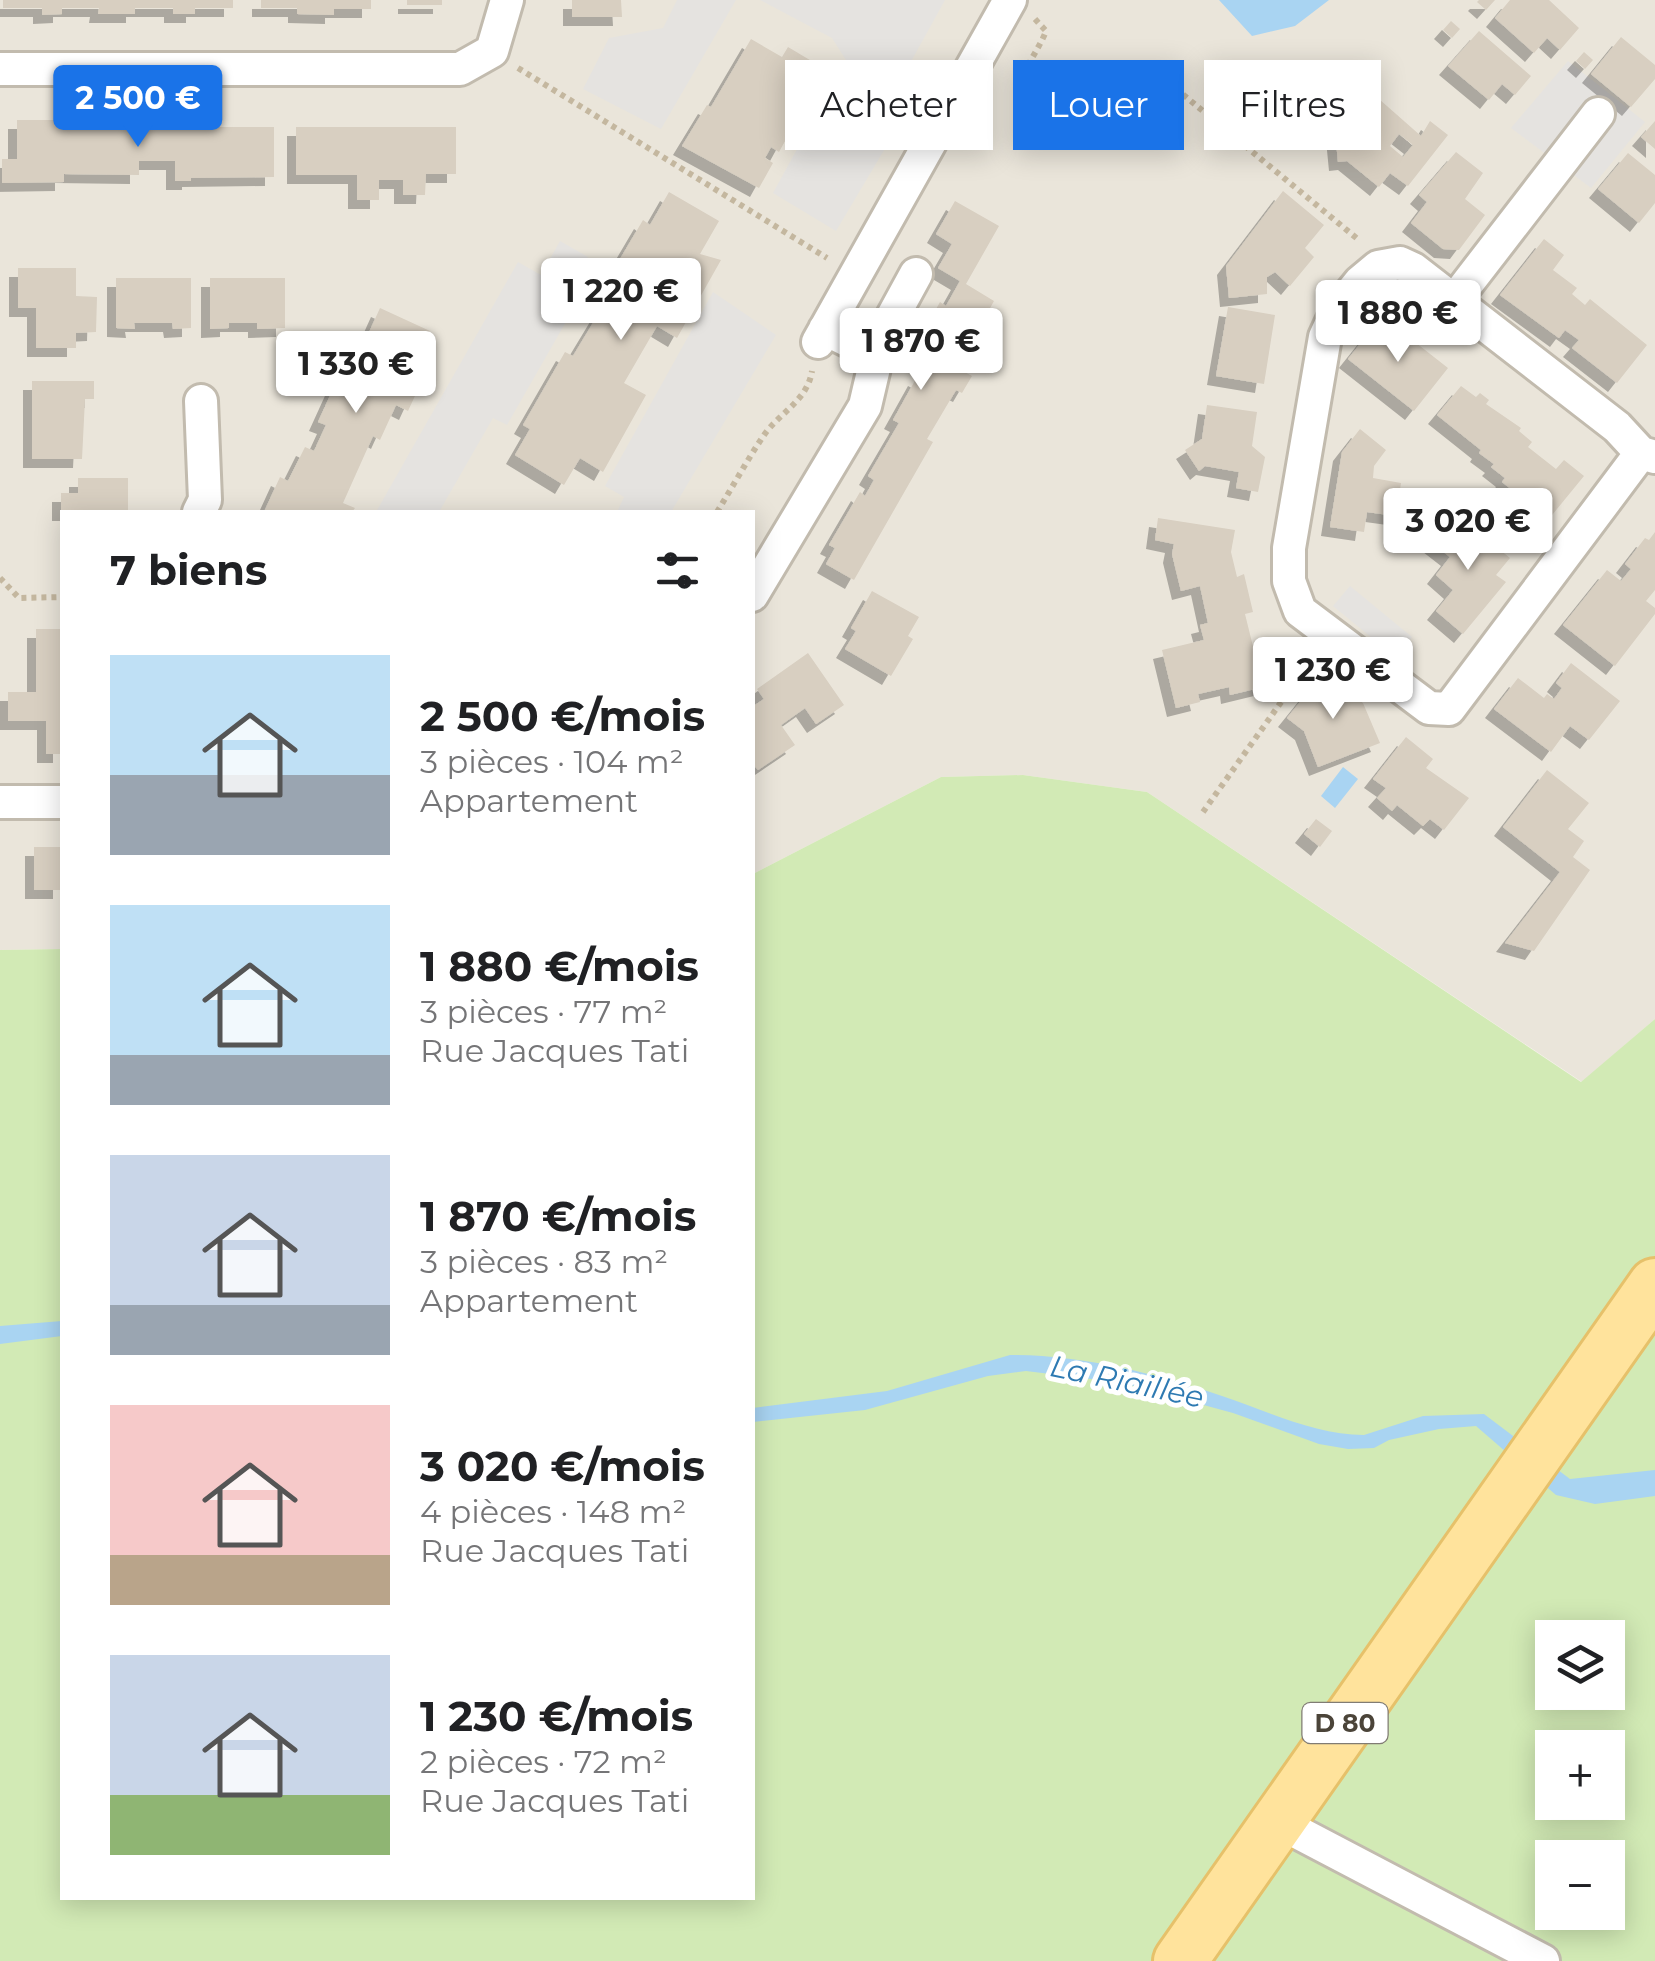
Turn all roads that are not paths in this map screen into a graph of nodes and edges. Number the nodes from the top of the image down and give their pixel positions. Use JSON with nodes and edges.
{"nodes":[{"id":1,"x":507,"y":0,"type":"edge"},
{"id":2,"x":1009,"y":0,"type":"edge"},
{"id":3,"x":0,"y":70,"type":"edge"},
{"id":4,"x":1598,"y":114,"type":"dead end"},
{"id":5,"x":916,"y":274,"type":"dead end"},
{"id":6,"x":1453,"y":302,"type":"junction"},
{"id":7,"x":877,"y":355,"type":"junction"},
{"id":8,"x":202,"y":401,"type":"dead end"},
{"id":9,"x":1648,"y":455,"type":"edge"},
{"id":10,"x":200,"y":510,"type":"edge"},
{"id":11,"x":755,"y":590,"type":"edge"},
{"id":12,"x":0,"y":802,"type":"edge"},
{"id":13,"x":60,"y":802,"type":"edge"},
{"id":14,"x":1655,"y":1285,"type":"edge"},
{"id":15,"x":1278,"y":1822,"type":"junction"},
{"id":16,"x":1180,"y":1961,"type":"edge"},
{"id":17,"x":1544,"y":1961,"type":"edge"}],
"edges":[{"from":1,"to":3,"type":"street"},
{"from":2,"to":7,"type":"street"},
{"from":4,"to":6,"type":"street"},
{"from":5,"to":7,"type":"street"},
{"from":6,"to":9,"type":"street"},
{"from":6,"to":9,"type":"street"},
{"from":7,"to":11,"type":"street"},
{"from":8,"to":10,"type":"street"},
{"from":12,"to":13,"type":"street"},
{"from":14,"to":15,"type":"main road","number":"D 80"},
{"from":15,"to":16,"type":"main road","number":"D 80"},
{"from":15,"to":17,"type":"street"}]}
